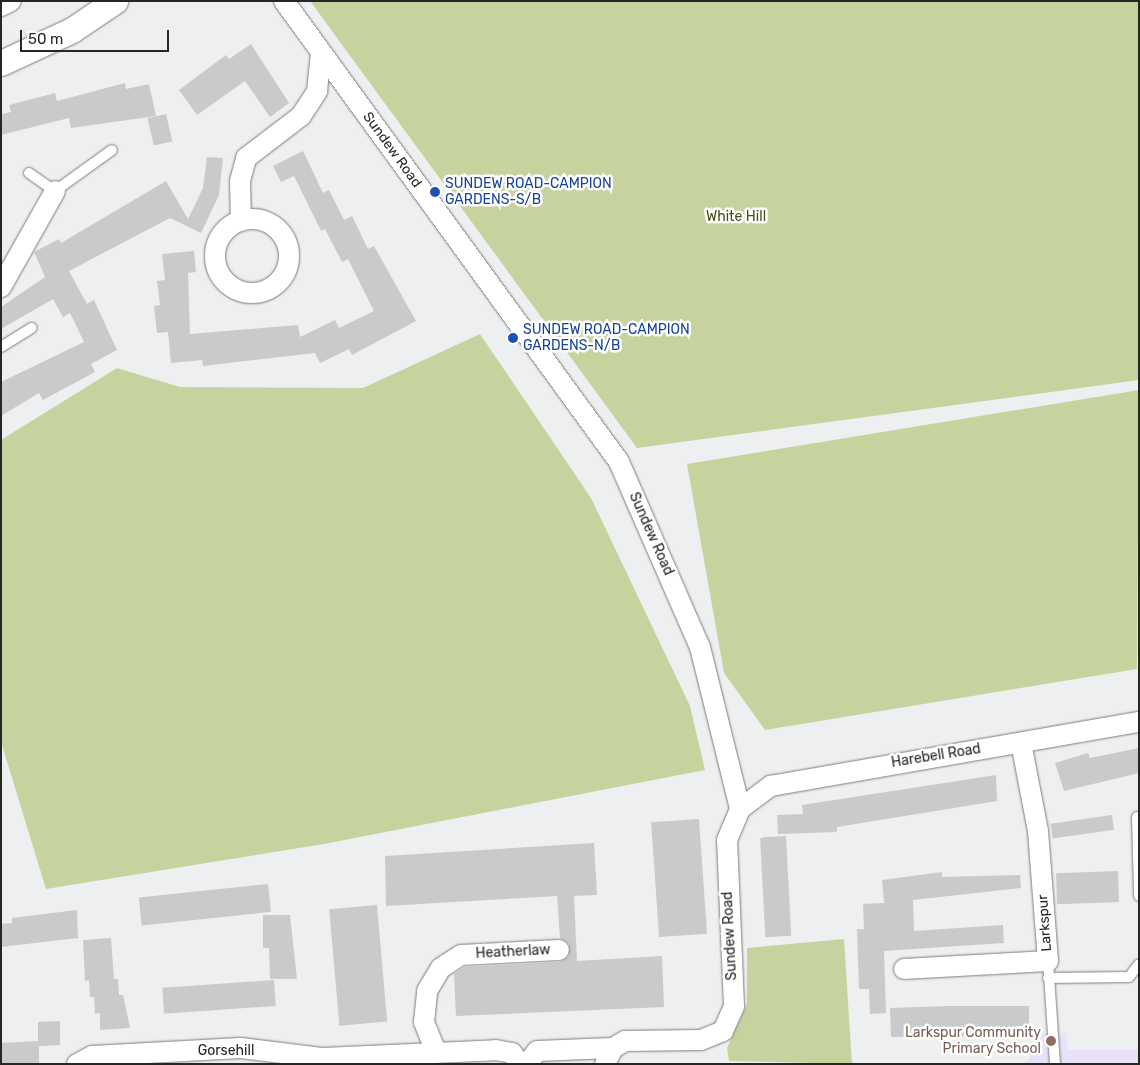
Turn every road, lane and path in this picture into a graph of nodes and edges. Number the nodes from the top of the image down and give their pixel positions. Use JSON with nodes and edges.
{"nodes":[{"id":1,"x":11,"y":1,"type":"edge"},
{"id":2,"x":115,"y":1,"type":"edge"},
{"id":3,"x":284,"y":1,"type":"edge"},
{"id":4,"x":1,"y":6,"type":"edge"},
{"id":5,"x":321,"y":53,"type":"junction"},
{"id":6,"x":1,"y":63,"type":"edge"},
{"id":7,"x":112,"y":150,"type":"dead end"},
{"id":8,"x":28,"y":173,"type":"dead end"},
{"id":9,"x":55,"y":191,"type":"junction"},
{"id":10,"x":241,"y":221,"type":"dead end"},
{"id":11,"x":1,"y":288,"type":"edge"},
{"id":12,"x":32,"y":328,"type":"dead end"},
{"id":13,"x":1,"y":347,"type":"edge"},
{"id":14,"x":1139,"y":722,"type":"edge"},
{"id":15,"x":1021,"y":743,"type":"junction"},
{"id":16,"x":740,"y":809,"type":"junction"},
{"id":17,"x":1137,"y":817,"type":"dead end"},
{"id":18,"x":1139,"y":896,"type":"edge"},
{"id":19,"x":559,"y":950,"type":"dead end"},
{"id":20,"x":1139,"y":964,"type":"edge"},
{"id":21,"x":904,"y":969,"type":"dead end"},
{"id":22,"x":1048,"y":970,"type":"junction"},
{"id":23,"x":436,"y":1052,"type":"junction"},
{"id":24,"x":609,"y":1056,"type":"edge"},
{"id":25,"x":77,"y":1064,"type":"edge"},
{"id":26,"x":520,"y":1064,"type":"edge"},
{"id":27,"x":527,"y":1064,"type":"edge"},
{"id":28,"x":1055,"y":1064,"type":"edge"}],
"edges":[{"from":1,"to":4,"type":"street"},
{"from":2,"to":6,"type":"street"},
{"from":3,"to":5,"type":"street","name":"Sundew Road"},
{"from":5,"to":10,"type":"street"},
{"from":5,"to":16,"type":"street","name":"Sundew Road"},
{"from":7,"to":9,"type":"lane"},
{"from":8,"to":9,"type":"lane"},
{"from":9,"to":11,"type":"street"},
{"from":12,"to":13,"type":"lane"},
{"from":14,"to":15,"type":"street","name":"Harebell Road"},
{"from":15,"to":16,"type":"street","name":"Harebell Road"},
{"from":15,"to":22,"type":"street","name":"Larkspur"},
{"from":16,"to":24,"type":"street","name":"Sundew Road"},
{"from":17,"to":18,"type":"lane"},
{"from":19,"to":23,"type":"street","name":"Heatherlaw"},
{"from":20,"to":22,"type":"lane"},
{"from":21,"to":22,"type":"street","name":"Larkspur"},
{"from":22,"to":28,"type":"lane"},
{"from":23,"to":25,"type":"street","name":"Gorsehill"},
{"from":23,"to":26,"type":"street","name":"Gorsehill"},
{"from":24,"to":27,"type":"street"}]}
